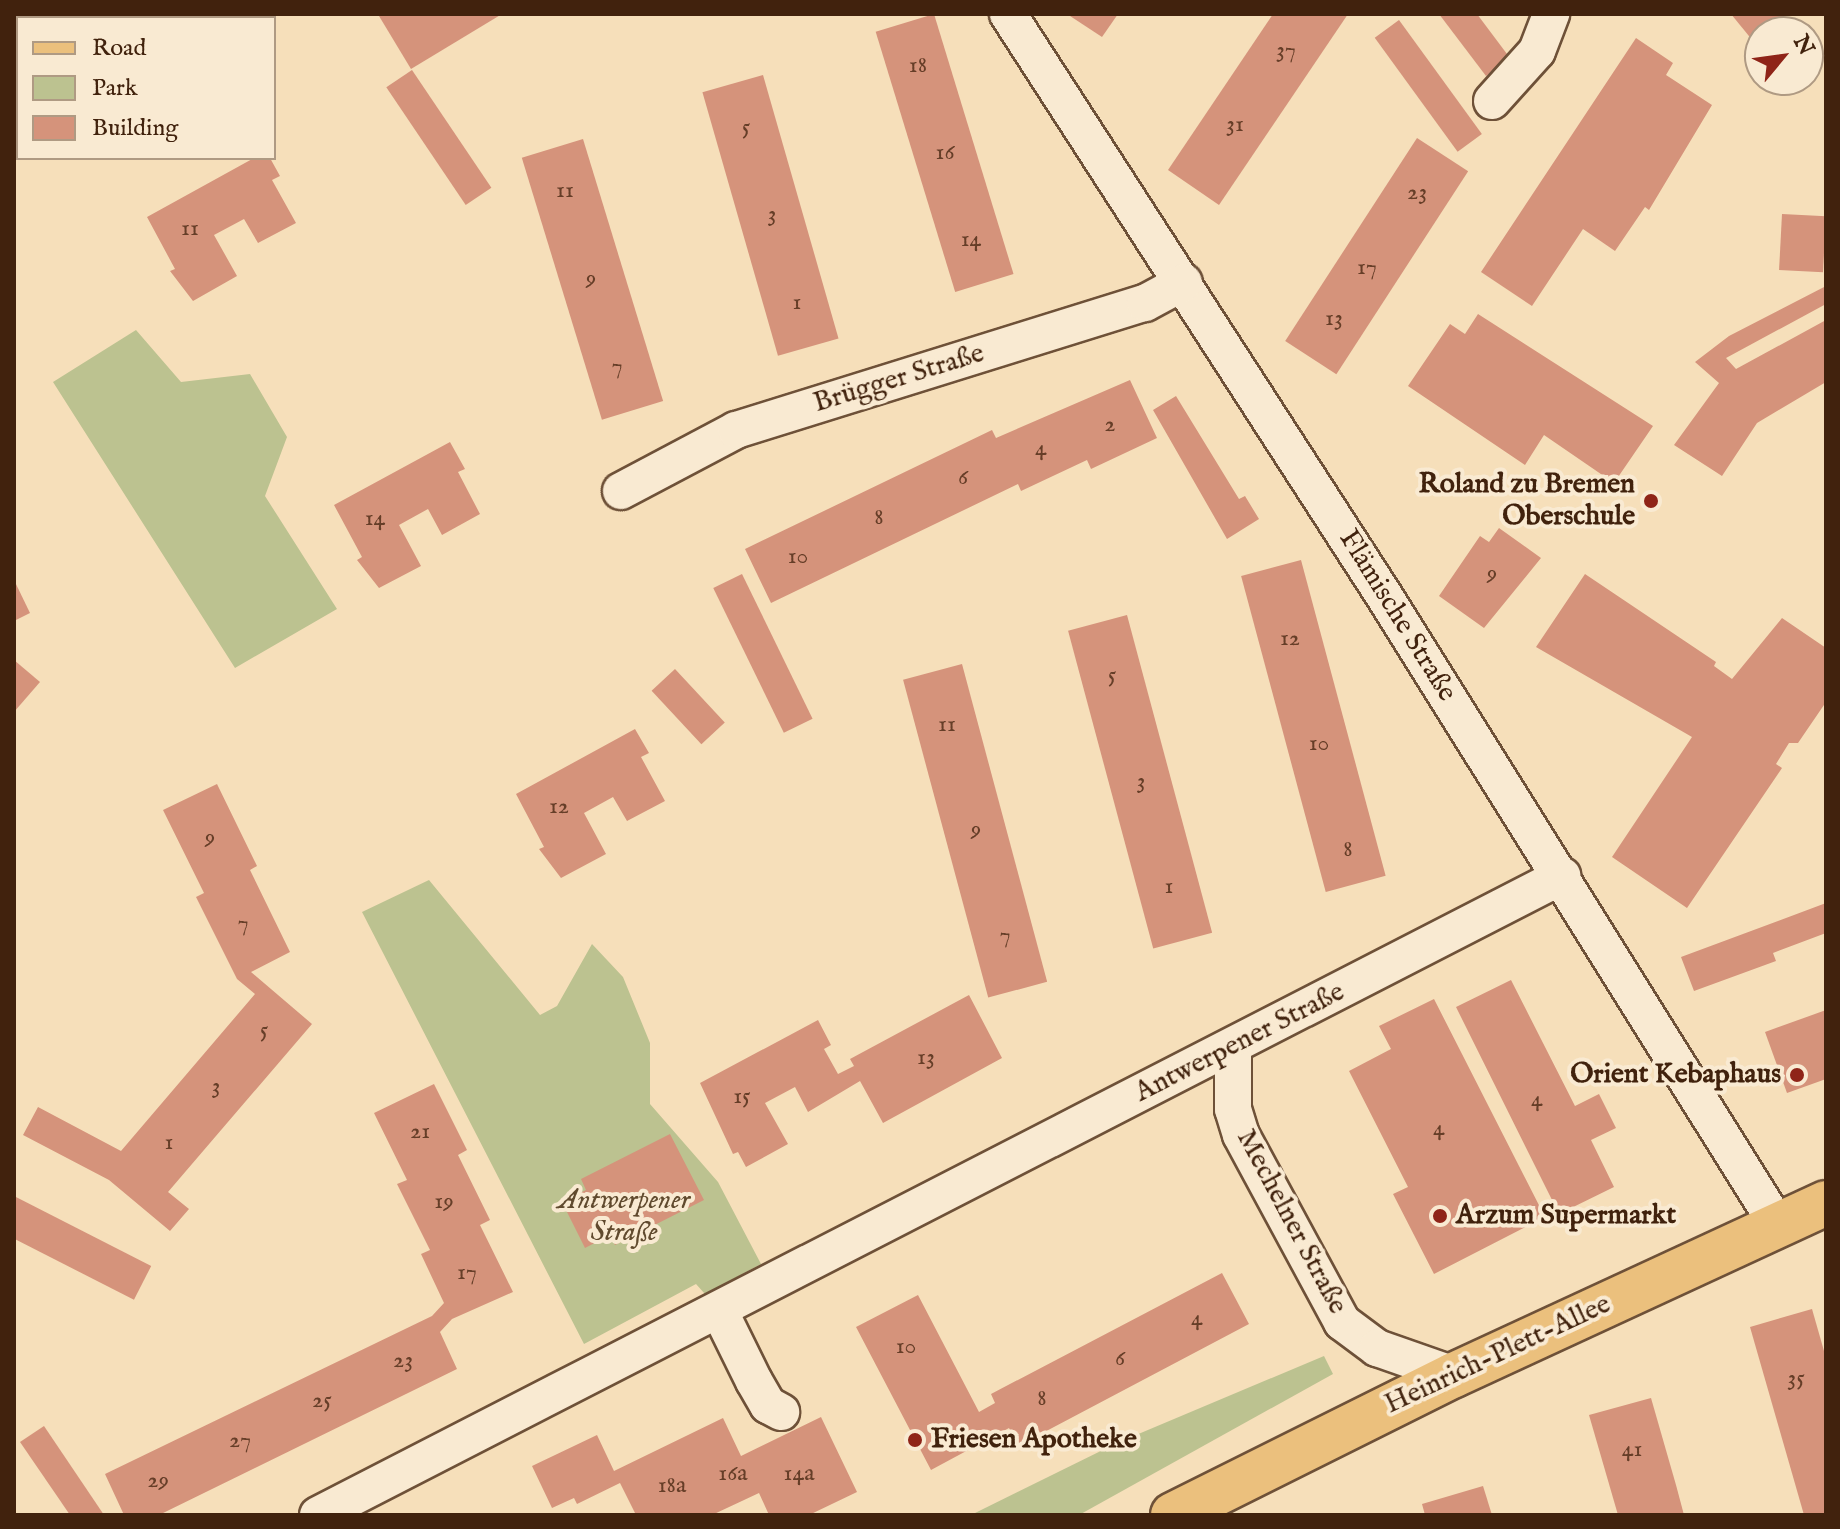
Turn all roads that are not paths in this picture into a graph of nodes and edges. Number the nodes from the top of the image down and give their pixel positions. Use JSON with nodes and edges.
{"nodes":[{"id":1,"x":1008,"y":14,"type":"edge"},
{"id":2,"x":1551,"y":14,"type":"edge"},
{"id":3,"x":1492,"y":101,"type":"dead end"},
{"id":4,"x":1184,"y":282,"type":"junction"},
{"id":5,"x":621,"y":491,"type":"dead end"},
{"id":6,"x":1562,"y":876,"type":"junction"},
{"id":7,"x":1233,"y":1047,"type":"junction"},
{"id":8,"x":1826,"y":1203,"type":"edge"},
{"id":9,"x":1777,"y":1224,"type":"junction"},
{"id":10,"x":719,"y":1310,"type":"junction"},
{"id":11,"x":1454,"y":1375,"type":"junction"},
{"id":12,"x":781,"y":1412,"type":"dead end"},
{"id":13,"x":318,"y":1515,"type":"edge"},
{"id":14,"x":1173,"y":1515,"type":"edge"}],
"edges":[{"from":1,"to":4,"type":"street","name":"Flämische Straße"},
{"from":2,"to":3,"type":"street"},
{"from":4,"to":5,"type":"street","name":"Brügger Straße"},
{"from":4,"to":6,"type":"street","name":"Flämische Straße"},
{"from":6,"to":7,"type":"street","name":"Antwerpener Straße"},
{"from":6,"to":9,"type":"street","name":"Flämische Straße"},
{"from":7,"to":10,"type":"street","name":"Antwerpener Straße"},
{"from":7,"to":11,"type":"street","name":"Mechelner Straße"},
{"from":8,"to":9,"type":"main road","name":"Heinrich-Plett-Allee"},
{"from":9,"to":11,"type":"main road","name":"Heinrich-Plett-Allee"},
{"from":10,"to":12,"type":"street"},
{"from":10,"to":13,"type":"street","name":"Antwerpener Straße"},
{"from":11,"to":14,"type":"main road","name":"Heinrich-Plett-Allee"}]}
